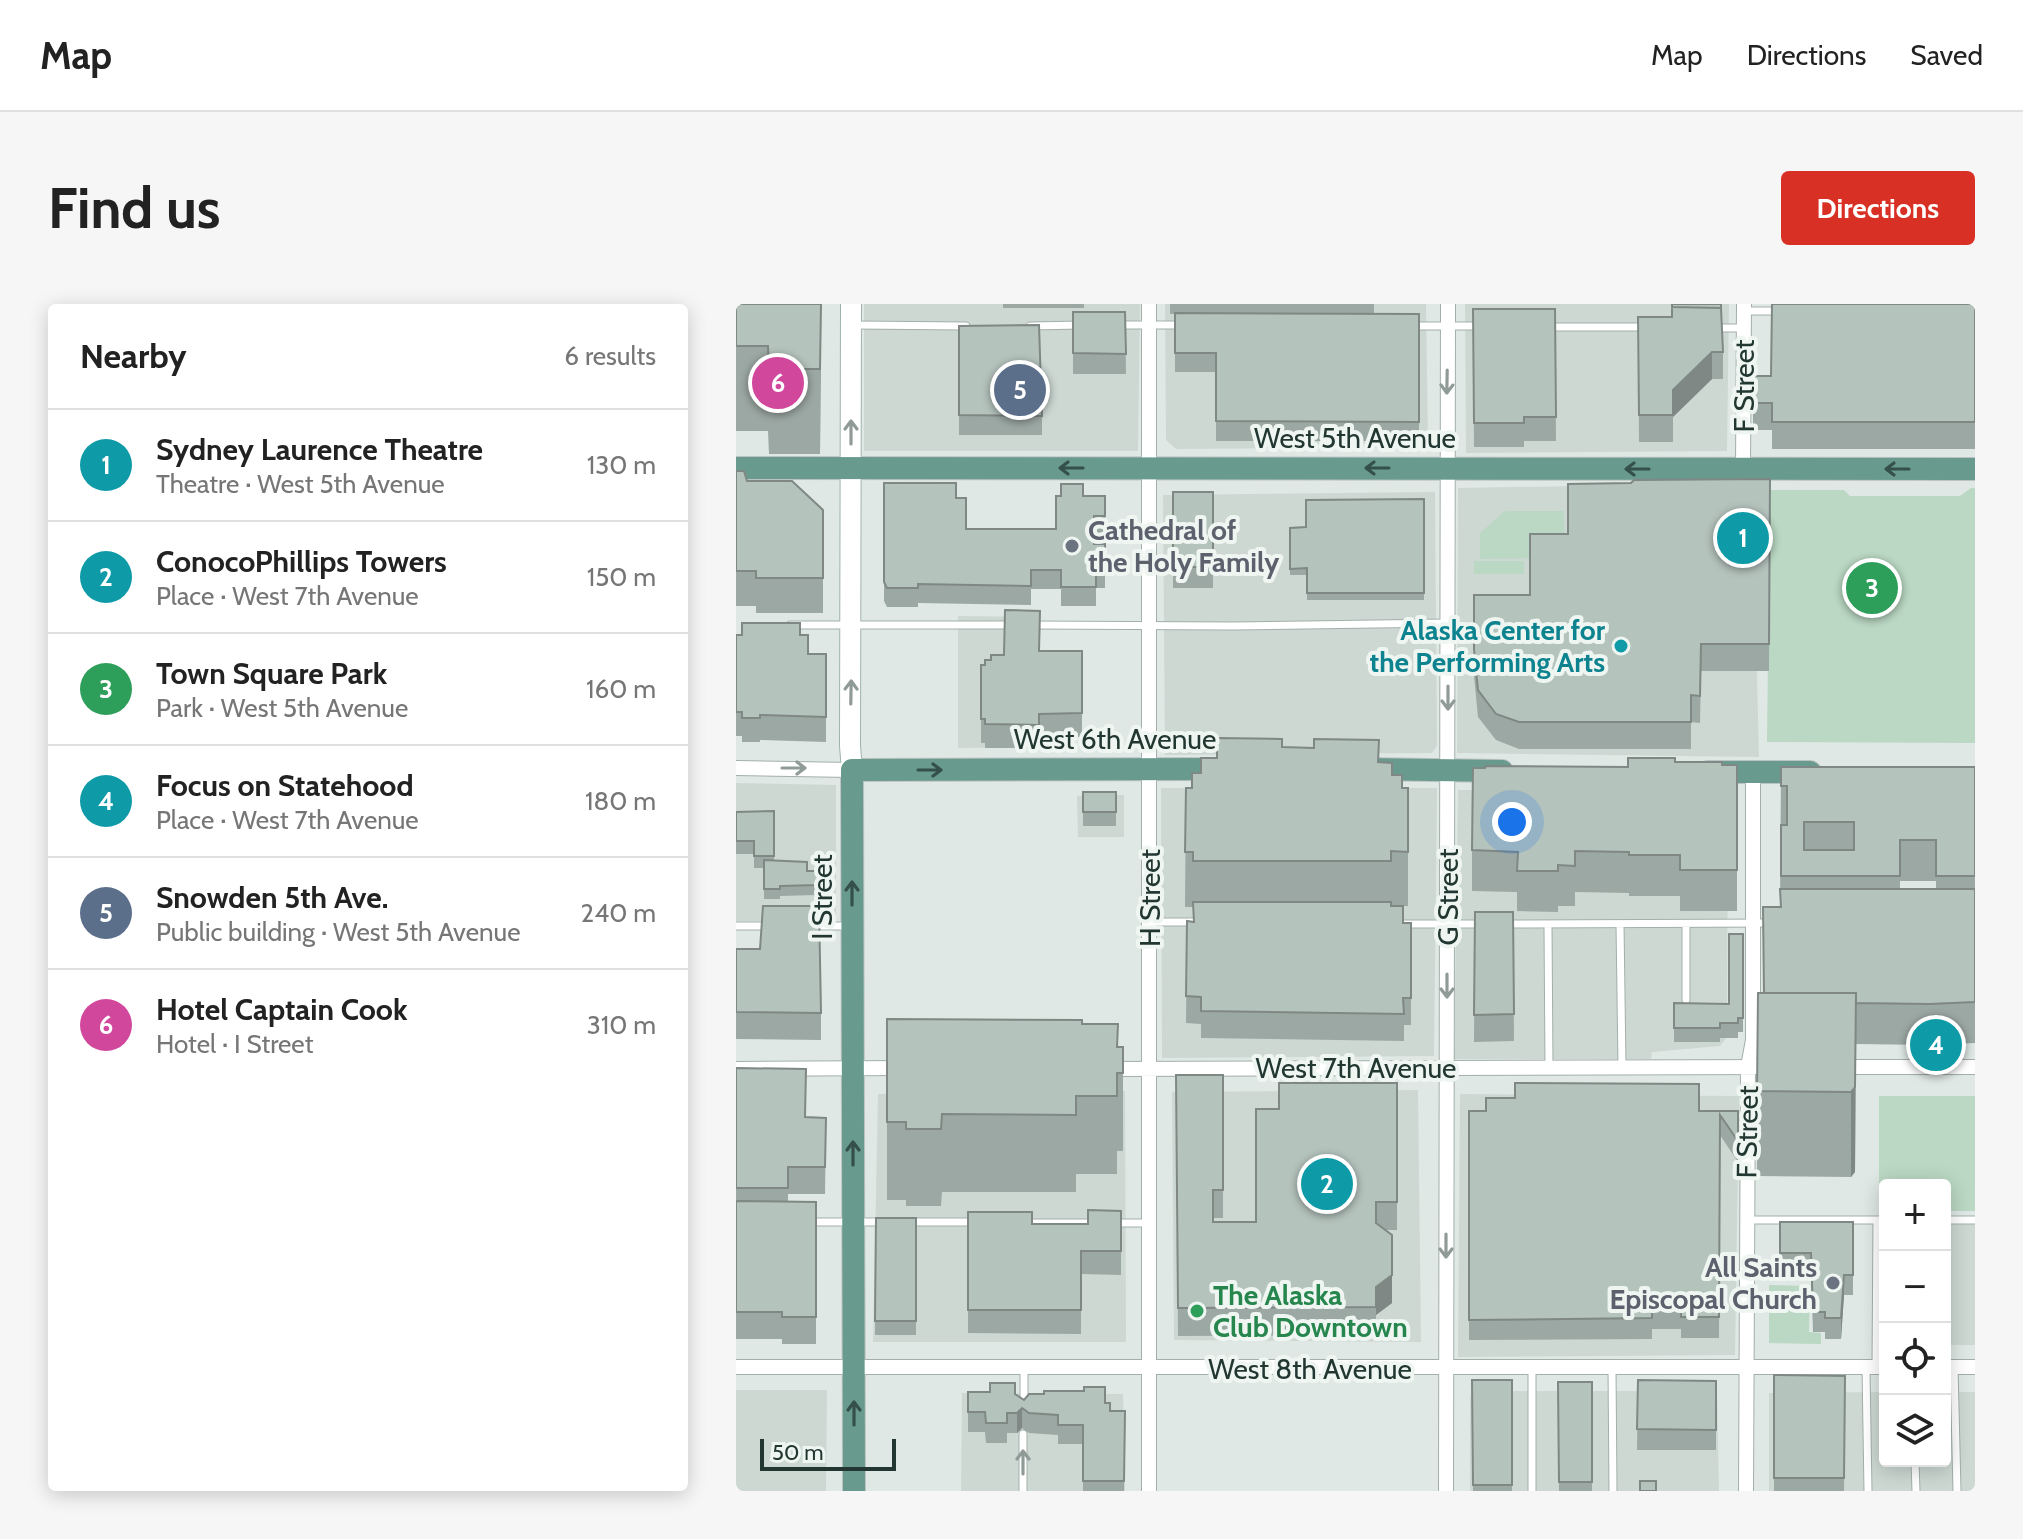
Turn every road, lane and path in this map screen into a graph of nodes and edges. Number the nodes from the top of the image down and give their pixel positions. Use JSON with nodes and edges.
{"nodes":[{"id":1,"x":851,"y":304,"type":"edge"},
{"id":2,"x":1149,"y":304,"type":"edge"},
{"id":3,"x":1448,"y":304,"type":"edge"},
{"id":4,"x":1744,"y":307,"type":"edge"},
{"id":5,"x":1793,"y":311,"type":"edge"},
{"id":6,"x":851,"y":325,"type":"junction"},
{"id":7,"x":1098,"y":325,"type":"edge"},
{"id":8,"x":1113,"y":325,"type":"edge"},
{"id":9,"x":1149,"y":325,"type":"junction"},
{"id":10,"x":1186,"y":325,"type":"edge"},
{"id":11,"x":976,"y":326,"type":"edge"},
{"id":12,"x":1022,"y":326,"type":"edge"},
{"id":13,"x":1393,"y":326,"type":"edge"},
{"id":14,"x":1448,"y":326,"type":"junction"},
{"id":15,"x":1495,"y":327,"type":"edge"},
{"id":16,"x":1542,"y":327,"type":"edge"},
{"id":17,"x":1651,"y":327,"type":"edge"},
{"id":18,"x":1698,"y":328,"type":"edge"},
{"id":19,"x":1744,"y":328,"type":"junction"},
{"id":20,"x":736,"y":468,"type":"edge"},
{"id":21,"x":851,"y":468,"type":"junction"},
{"id":22,"x":1149,"y":468,"type":"junction"},
{"id":23,"x":1446,"y":468,"type":"junction"},
{"id":24,"x":1743,"y":469,"type":"junction"},
{"id":25,"x":1975,"y":469,"type":"edge"},
{"id":26,"x":1447,"y":623,"type":"junction"},
{"id":27,"x":782,"y":625,"type":"edge"},
{"id":28,"x":1149,"y":625,"type":"junction"},
{"id":29,"x":852,"y":626,"type":"junction"},
{"id":30,"x":736,"y":768,"type":"edge"},
{"id":31,"x":1149,"y":768,"type":"junction"},
{"id":32,"x":1246,"y":769,"type":"edge"},
{"id":33,"x":1338,"y":769,"type":"edge"},
{"id":34,"x":852,"y":770,"type":"junction"},
{"id":35,"x":1449,"y":770,"type":"junction"},
{"id":36,"x":1525,"y":771,"type":"edge"},
{"id":37,"x":1692,"y":772,"type":"edge"},
{"id":38,"x":1832,"y":772,"type":"edge"},
{"id":39,"x":1753,"y":773,"type":"junction"},
{"id":40,"x":1150,"y":922,"type":"junction"},
{"id":41,"x":1198,"y":922,"type":"edge"},
{"id":42,"x":1753,"y":923,"type":"junction"},
{"id":43,"x":1785,"y":923,"type":"edge"},
{"id":44,"x":1395,"y":924,"type":"edge"},
{"id":45,"x":1448,"y":924,"type":"junction"},
{"id":46,"x":1486,"y":924,"type":"edge"},
{"id":47,"x":1501,"y":924,"type":"edge"},
{"id":48,"x":1548,"y":924,"type":"junction"},
{"id":49,"x":1620,"y":924,"type":"junction"},
{"id":50,"x":1686,"y":924,"type":"junction"},
{"id":51,"x":736,"y":926,"type":"edge"},
{"id":52,"x":781,"y":926,"type":"edge"},
{"id":53,"x":796,"y":926,"type":"edge"},
{"id":54,"x":852,"y":926,"type":"junction"},
{"id":55,"x":1686,"y":1000,"type":"edge"},
{"id":56,"x":1622,"y":1066,"type":"junction"},
{"id":57,"x":1748,"y":1067,"type":"junction"},
{"id":58,"x":1789,"y":1067,"type":"edge"},
{"id":59,"x":1820,"y":1067,"type":"edge"},
{"id":60,"x":1975,"y":1067,"type":"edge"},
{"id":61,"x":852,"y":1068,"type":"junction"},
{"id":62,"x":924,"y":1068,"type":"edge"},
{"id":63,"x":1447,"y":1068,"type":"junction"},
{"id":64,"x":1549,"y":1068,"type":"junction"},
{"id":65,"x":736,"y":1069,"type":"edge"},
{"id":66,"x":1092,"y":1069,"type":"edge"},
{"id":67,"x":1150,"y":1069,"type":"junction"},
{"id":68,"x":1746,"y":1220,"type":"junction"},
{"id":69,"x":1879,"y":1220,"type":"edge"},
{"id":70,"x":1951,"y":1220,"type":"edge"},
{"id":71,"x":1975,"y":1220,"type":"edge"},
{"id":72,"x":799,"y":1222,"type":"edge"},
{"id":73,"x":854,"y":1222,"type":"junction"},
{"id":74,"x":886,"y":1222,"type":"edge"},
{"id":75,"x":901,"y":1222,"type":"edge"},
{"id":76,"x":977,"y":1222,"type":"edge"},
{"id":77,"x":1022,"y":1222,"type":"edge"},
{"id":78,"x":1149,"y":1223,"type":"junction"},
{"id":79,"x":1880,"y":1251,"type":"edge"},
{"id":80,"x":736,"y":1367,"type":"edge"},
{"id":81,"x":855,"y":1367,"type":"junction"},
{"id":82,"x":1951,"y":1367,"type":"edge"},
{"id":83,"x":1975,"y":1367,"type":"edge"},
{"id":84,"x":1024,"y":1368,"type":"junction"},
{"id":85,"x":1532,"y":1368,"type":"junction"},
{"id":86,"x":1612,"y":1368,"type":"junction"},
{"id":87,"x":1747,"y":1368,"type":"junction"},
{"id":88,"x":1876,"y":1368,"type":"edge"},
{"id":89,"x":1149,"y":1369,"type":"junction"},
{"id":90,"x":1445,"y":1369,"type":"junction"},
{"id":91,"x":1951,"y":1395,"type":"edge"},
{"id":92,"x":1023,"y":1413,"type":"edge"},
{"id":93,"x":1023,"y":1434,"type":"dead end"},
{"id":94,"x":1915,"y":1467,"type":"edge"},
{"id":95,"x":854,"y":1491,"type":"edge"},
{"id":96,"x":1023,"y":1491,"type":"edge"},
{"id":97,"x":1149,"y":1491,"type":"edge"},
{"id":98,"x":1446,"y":1491,"type":"edge"},
{"id":99,"x":1532,"y":1491,"type":"edge"},
{"id":100,"x":1613,"y":1491,"type":"edge"},
{"id":101,"x":1746,"y":1491,"type":"edge"},
{"id":102,"x":1868,"y":1491,"type":"edge"},
{"id":103,"x":1916,"y":1491,"type":"edge"},
{"id":104,"x":1957,"y":1491,"type":"edge"}],
"edges":[{"from":1,"to":6,"type":"street","name":"I Street"},
{"from":2,"to":9,"type":"street","name":"H Street"},
{"from":3,"to":14,"type":"street","name":"G Street"},
{"from":4,"to":5,"type":"lane"},
{"from":4,"to":19,"type":"street","name":"F Street"},
{"from":6,"to":11,"type":"lane"},
{"from":21,"to":6,"type":"street","name":"I Street","one_way":true},
{"from":7,"to":12,"type":"lane"},
{"from":8,"to":9,"type":"lane"},
{"from":9,"to":10,"type":"lane"},
{"from":9,"to":22,"type":"street","name":"H Street"},
{"from":13,"to":14,"type":"lane"},
{"from":14,"to":15,"type":"lane"},
{"from":14,"to":23,"type":"street","name":"G Street","one_way":true},
{"from":16,"to":17,"type":"lane"},
{"from":18,"to":19,"type":"lane"},
{"from":19,"to":24,"type":"street","name":"F Street"},
{"from":20,"to":21,"type":"main road","name":"West 5th Avenue"},
{"from":22,"to":21,"type":"main road","name":"West 5th Avenue","one_way":true},
{"from":21,"to":29,"type":"street","name":"I Street"},
{"from":23,"to":22,"type":"main road","name":"West 5th Avenue","one_way":true},
{"from":22,"to":28,"type":"street","name":"H Street"},
{"from":24,"to":23,"type":"main road","name":"West 5th Avenue","one_way":true},
{"from":23,"to":26,"type":"street","name":"G Street"},
{"from":25,"to":24,"type":"main road","name":"West 5th Avenue","one_way":true},
{"from":26,"to":28,"type":"lane"},
{"from":26,"to":35,"type":"street","name":"G Street","one_way":true},
{"from":27,"to":29,"type":"lane"},
{"from":28,"to":29,"type":"lane"},
{"from":28,"to":31,"type":"street","name":"H Street"},
{"from":34,"to":29,"type":"street","name":"I Street","one_way":true},
{"from":30,"to":34,"type":"street","name":"West 6th Avenue","one_way":true},
{"from":31,"to":32,"type":"main road","name":"West 6th Avenue"},
{"from":34,"to":31,"type":"main road","name":"West 6th Avenue","one_way":true},
{"from":31,"to":40,"type":"street","name":"H Street"},
{"from":33,"to":35,"type":"main road"},
{"from":54,"to":34,"type":"main road","name":"I Street","one_way":true},
{"from":35,"to":36,"type":"main road"},
{"from":35,"to":45,"type":"street","name":"G Street"},
{"from":37,"to":39,"type":"main road"},
{"from":38,"to":39,"type":"main road"},
{"from":39,"to":42,"type":"street","name":"F Street"},
{"from":40,"to":41,"type":"lane"},
{"from":40,"to":67,"type":"street","name":"H Street"},
{"from":42,"to":43,"type":"lane"},
{"from":42,"to":50,"type":"lane"},
{"from":42,"to":57,"type":"street","name":"F Street"},
{"from":44,"to":45,"type":"lane"},
{"from":45,"to":46,"type":"lane"},
{"from":45,"to":63,"type":"street","name":"G Street","one_way":true},
{"from":47,"to":48,"type":"lane"},
{"from":48,"to":49,"type":"lane"},
{"from":48,"to":64,"type":"lane"},
{"from":49,"to":50,"type":"lane"},
{"from":49,"to":56,"type":"lane"},
{"from":50,"to":55,"type":"lane"},
{"from":51,"to":52,"type":"lane"},
{"from":53,"to":54,"type":"lane"},
{"from":54,"to":61,"type":"main road","name":"I Street"},
{"from":56,"to":57,"type":"street","name":"West 7th Avenue"},
{"from":56,"to":64,"type":"street","name":"West 7th Avenue"},
{"from":57,"to":58,"type":"street","name":"West 7th Avenue"},
{"from":57,"to":68,"type":"street","name":"F Street"},
{"from":59,"to":60,"type":"street"},
{"from":61,"to":62,"type":"street"},
{"from":61,"to":65,"type":"street"},
{"from":73,"to":61,"type":"main road","name":"I Street","one_way":true},
{"from":63,"to":64,"type":"street","name":"West 7th Avenue"},
{"from":63,"to":67,"type":"street","name":"West 7th Avenue"},
{"from":63,"to":90,"type":"street","name":"G Street","one_way":true},
{"from":66,"to":67,"type":"street","name":"West 7th Avenue"},
{"from":67,"to":78,"type":"street","name":"H Street"},
{"from":68,"to":69,"type":"lane"},
{"from":68,"to":87,"type":"street","name":"F Street"},
{"from":70,"to":71,"type":"lane"},
{"from":72,"to":73,"type":"lane"},
{"from":73,"to":74,"type":"lane"},
{"from":73,"to":81,"type":"main road","name":"I Street"},
{"from":75,"to":76,"type":"lane"},
{"from":77,"to":78,"type":"lane"},
{"from":78,"to":89,"type":"street","name":"H Street"},
{"from":79,"to":88,"type":"lane"},
{"from":80,"to":81,"type":"street","name":"West 8th Avenue"},
{"from":81,"to":84,"type":"street","name":"West 8th Avenue"},
{"from":95,"to":81,"type":"main road","name":"I Street","one_way":true},
{"from":82,"to":83,"type":"street"},
{"from":84,"to":89,"type":"street","name":"West 8th Avenue"},
{"from":84,"to":92,"type":"lane"},
{"from":85,"to":86,"type":"street","name":"West 8th Avenue"},
{"from":85,"to":90,"type":"street","name":"West 8th Avenue"},
{"from":85,"to":99,"type":"lane"},
{"from":86,"to":87,"type":"street","name":"West 8th Avenue"},
{"from":86,"to":100,"type":"lane"},
{"from":87,"to":88,"type":"street","name":"West 8th Avenue"},
{"from":87,"to":101,"type":"street","name":"F Street"},
{"from":88,"to":102,"type":"lane"},
{"from":89,"to":90,"type":"street","name":"West 8th Avenue"},
{"from":89,"to":97,"type":"street","name":"H Street"},
{"from":90,"to":98,"type":"street","name":"G Street"},
{"from":91,"to":104,"type":"lane"},
{"from":96,"to":93,"type":"lane","one_way":true},
{"from":94,"to":103,"type":"lane"}]}
